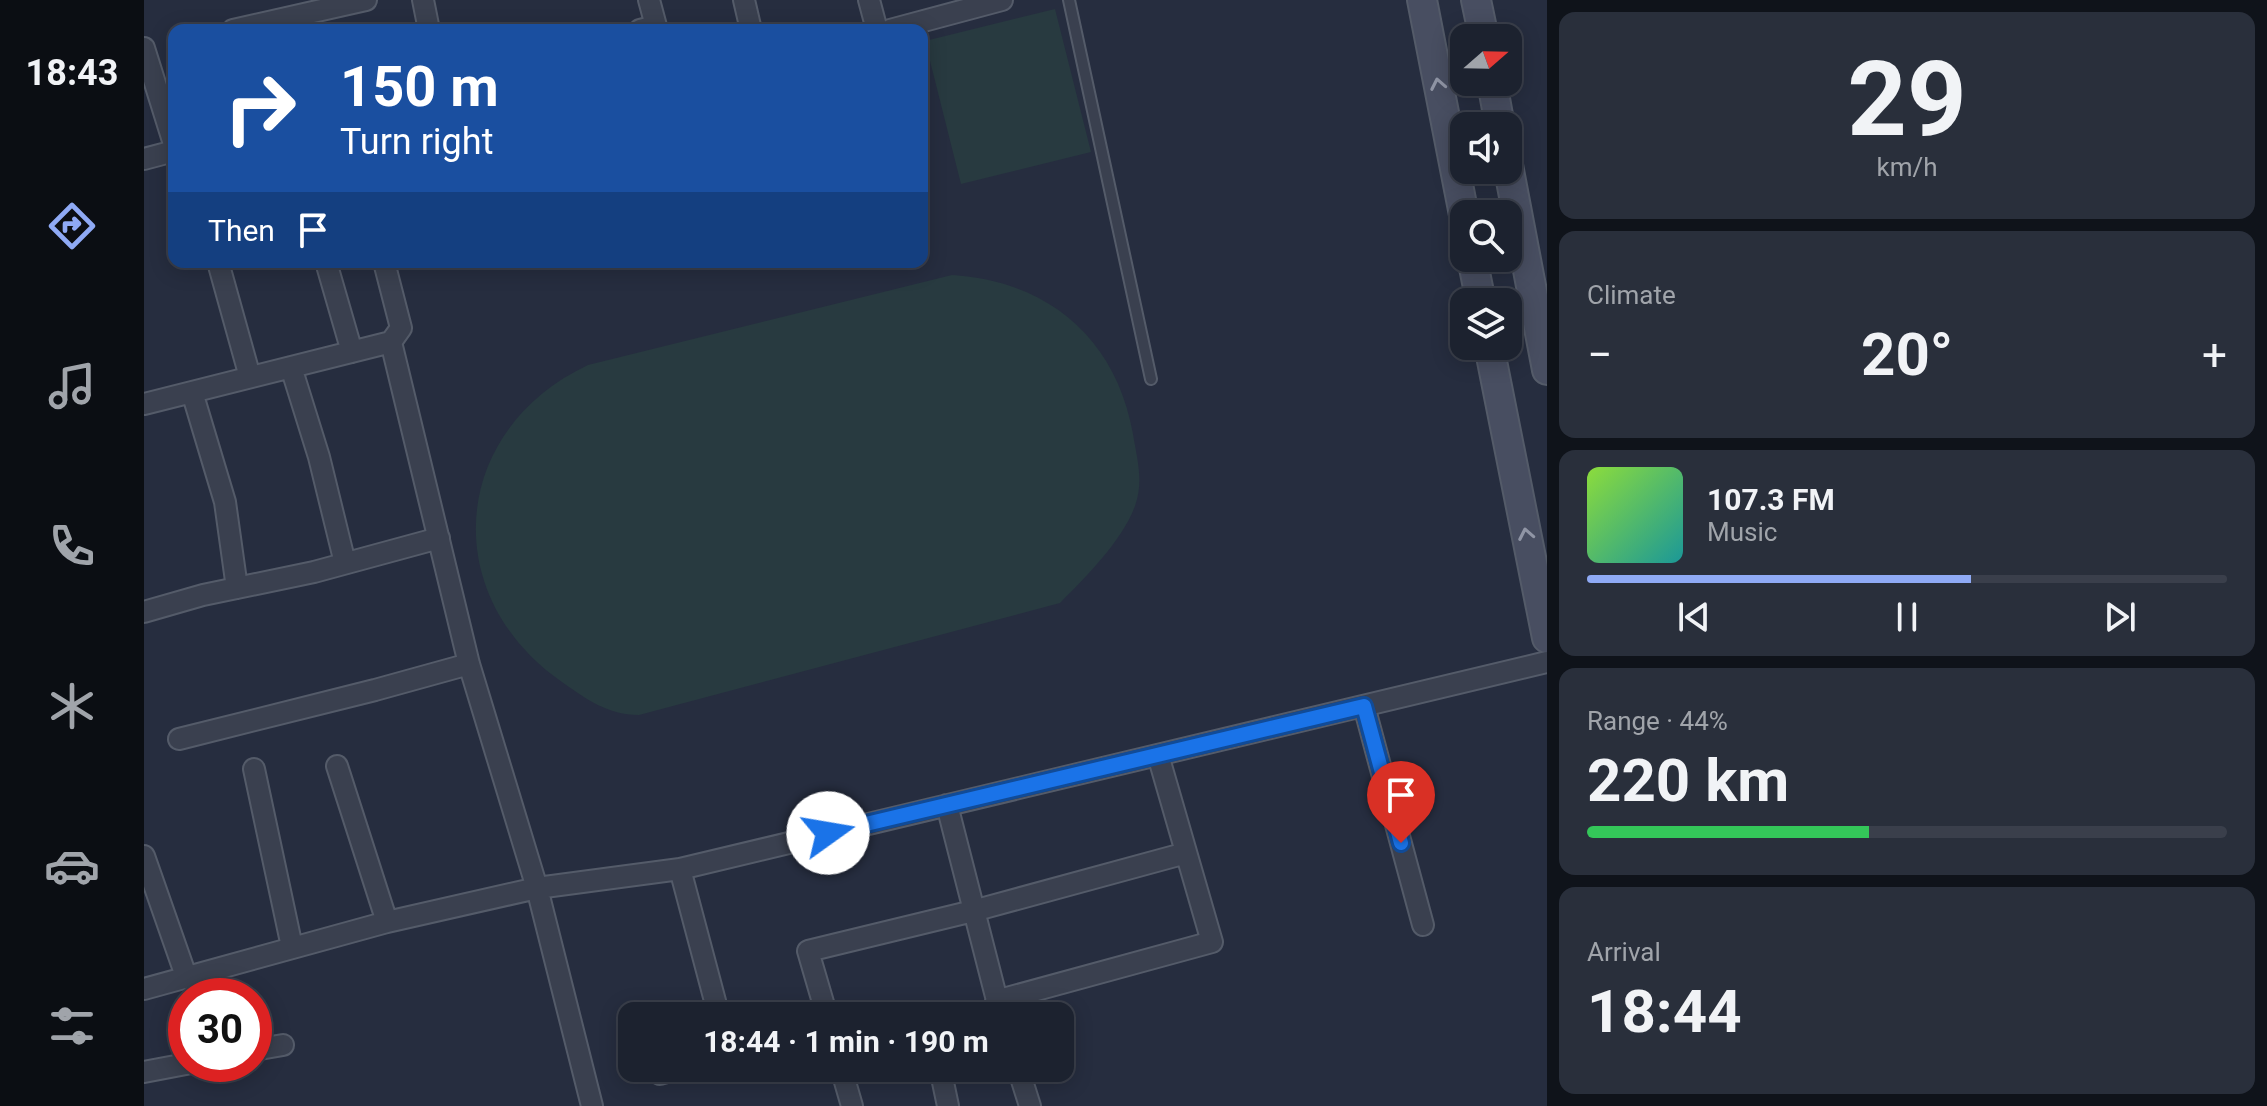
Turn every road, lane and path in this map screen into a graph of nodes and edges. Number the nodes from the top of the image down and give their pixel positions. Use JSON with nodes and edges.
{"nodes":[{"id":1,"x":366,"y":0,"type":"edge"},
{"id":2,"x":423,"y":0,"type":"edge"},
{"id":3,"x":649,"y":0,"type":"edge"},
{"id":4,"x":744,"y":0,"type":"edge"},
{"id":5,"x":869,"y":0,"type":"edge"},
{"id":6,"x":1002,"y":0,"type":"edge"},
{"id":7,"x":1069,"y":0,"type":"edge"},
{"id":8,"x":1422,"y":0,"type":"edge"},
{"id":9,"x":1476,"y":0,"type":"edge"},
{"id":10,"x":971,"y":5,"type":"edge"},
{"id":11,"x":260,"y":24,"type":"edge"},
{"id":12,"x":428,"y":24,"type":"edge"},
{"id":13,"x":655,"y":24,"type":"edge"},
{"id":14,"x":750,"y":24,"type":"edge"},
{"id":15,"x":875,"y":24,"type":"edge"},
{"id":16,"x":909,"y":24,"type":"edge"},
{"id":17,"x":1481,"y":24,"type":"edge"},
{"id":18,"x":144,"y":49,"type":"edge"},
{"id":19,"x":168,"y":125,"type":"edge"},
{"id":20,"x":168,"y":153,"type":"edge"},
{"id":21,"x":144,"y":159,"type":"edge"},
{"id":22,"x":1512,"y":184,"type":"edge"},
{"id":23,"x":1461,"y":200,"type":"edge"},
{"id":24,"x":220,"y":268,"type":"edge"},
{"id":25,"x":328,"y":268,"type":"edge"},
{"id":26,"x":386,"y":268,"type":"edge"},
{"id":27,"x":391,"y":342,"type":"junction"},
{"id":28,"x":352,"y":352,"type":"junction"},
{"id":29,"x":1492,"y":360,"type":"edge"},
{"id":30,"x":291,"y":367,"type":"junction"},
{"id":31,"x":1547,"y":370,"type":"edge"},
{"id":32,"x":250,"y":377,"type":"junction"},
{"id":33,"x":1151,"y":379,"type":"dead end"},
{"id":34,"x":192,"y":392,"type":"junction"},
{"id":35,"x":144,"y":404,"type":"edge"},
{"id":36,"x":439,"y":538,"type":"junction"},
{"id":37,"x":345,"y":563,"type":"junction"},
{"id":38,"x":237,"y":588,"type":"junction"},
{"id":39,"x":144,"y":612,"type":"edge"},
{"id":40,"x":1547,"y":638,"type":"edge"},
{"id":41,"x":1547,"y":662,"type":"edge"},
{"id":42,"x":469,"y":664,"type":"junction"},
{"id":43,"x":1364,"y":706,"type":"junction"},
{"id":44,"x":179,"y":739,"type":"dead end"},
{"id":45,"x":1158,"y":755,"type":"junction"},
{"id":46,"x":337,"y":766,"type":"dead end"},
{"id":47,"x":254,"y":769,"type":"dead end"},
{"id":48,"x":947,"y":805,"type":"junction"},
{"id":49,"x":1186,"y":853,"type":"junction"},
{"id":50,"x":144,"y":856,"type":"edge"},
{"id":51,"x":680,"y":869,"type":"junction"},
{"id":52,"x":537,"y":888,"type":"junction"},
{"id":53,"x":973,"y":911,"type":"junction"},
{"id":54,"x":387,"y":922,"type":"junction"},
{"id":55,"x":1423,"y":925,"type":"dead end"},
{"id":56,"x":292,"y":947,"type":"junction"},
{"id":57,"x":186,"y":976,"type":"junction"},
{"id":58,"x":144,"y":989,"type":"edge"},
{"id":59,"x":715,"y":1002,"type":"edge"},
{"id":60,"x":823,"y":1002,"type":"edge"},
{"id":61,"x":997,"y":1002,"type":"edge"},
{"id":62,"x":1021,"y":1002,"type":"edge"},
{"id":63,"x":283,"y":1045,"type":"dead end"},
{"id":64,"x":272,"y":1047,"type":"edge"},
{"id":65,"x":168,"y":1067,"type":"edge"},
{"id":66,"x":144,"y":1072,"type":"edge"},
{"id":67,"x":845,"y":1082,"type":"edge"},
{"id":68,"x":943,"y":1082,"type":"edge"},
{"id":69,"x":1022,"y":1082,"type":"edge"},
{"id":70,"x":592,"y":1106,"type":"edge"},
{"id":71,"x":852,"y":1106,"type":"edge"},
{"id":72,"x":948,"y":1106,"type":"edge"},
{"id":73,"x":1030,"y":1106,"type":"edge"}],
"edges":[{"from":1,"to":11,"type":"street"},
{"from":2,"to":12,"type":"street"},
{"from":3,"to":13,"type":"street"},
{"from":4,"to":14,"type":"street"},
{"from":5,"to":15,"type":"street"},
{"from":6,"to":10,"type":"street"},
{"from":7,"to":33,"type":"lane"},
{"from":23,"to":8,"type":"street","one_way":true},
{"from":9,"to":17,"type":"street"},
{"from":10,"to":16,"type":"street"},
{"from":18,"to":19,"type":"street"},
{"from":20,"to":21,"type":"street"},
{"from":22,"to":31,"type":"street"},
{"from":24,"to":32,"type":"street"},
{"from":25,"to":28,"type":"street"},
{"from":26,"to":27,"type":"street"},
{"from":27,"to":28,"type":"street"},
{"from":27,"to":36,"type":"street"},
{"from":28,"to":30,"type":"street"},
{"from":40,"to":29,"type":"street","one_way":true},
{"from":30,"to":32,"type":"street"},
{"from":30,"to":37,"type":"street"},
{"from":32,"to":34,"type":"street"},
{"from":34,"to":35,"type":"street"},
{"from":34,"to":38,"type":"street"},
{"from":36,"to":37,"type":"street"},
{"from":36,"to":42,"type":"street"},
{"from":37,"to":38,"type":"street"},
{"from":38,"to":39,"type":"street"},
{"from":41,"to":43,"type":"street"},
{"from":42,"to":44,"type":"street"},
{"from":42,"to":52,"type":"street"},
{"from":43,"to":45,"type":"street"},
{"from":43,"to":55,"type":"street"},
{"from":45,"to":48,"type":"street"},
{"from":45,"to":49,"type":"street"},
{"from":46,"to":54,"type":"street"},
{"from":47,"to":56,"type":"street"},
{"from":48,"to":51,"type":"street"},
{"from":48,"to":53,"type":"street"},
{"from":49,"to":53,"type":"street"},
{"from":49,"to":62,"type":"street"},
{"from":50,"to":57,"type":"street"},
{"from":51,"to":52,"type":"street"},
{"from":51,"to":59,"type":"street"},
{"from":52,"to":54,"type":"street"},
{"from":52,"to":70,"type":"street"},
{"from":53,"to":60,"type":"street"},
{"from":53,"to":61,"type":"street"},
{"from":54,"to":56,"type":"street"},
{"from":56,"to":57,"type":"street"},
{"from":57,"to":58,"type":"street"},
{"from":63,"to":64,"type":"street"},
{"from":65,"to":66,"type":"street"},
{"from":67,"to":71,"type":"street"},
{"from":68,"to":72,"type":"street"},
{"from":69,"to":73,"type":"street"}]}
